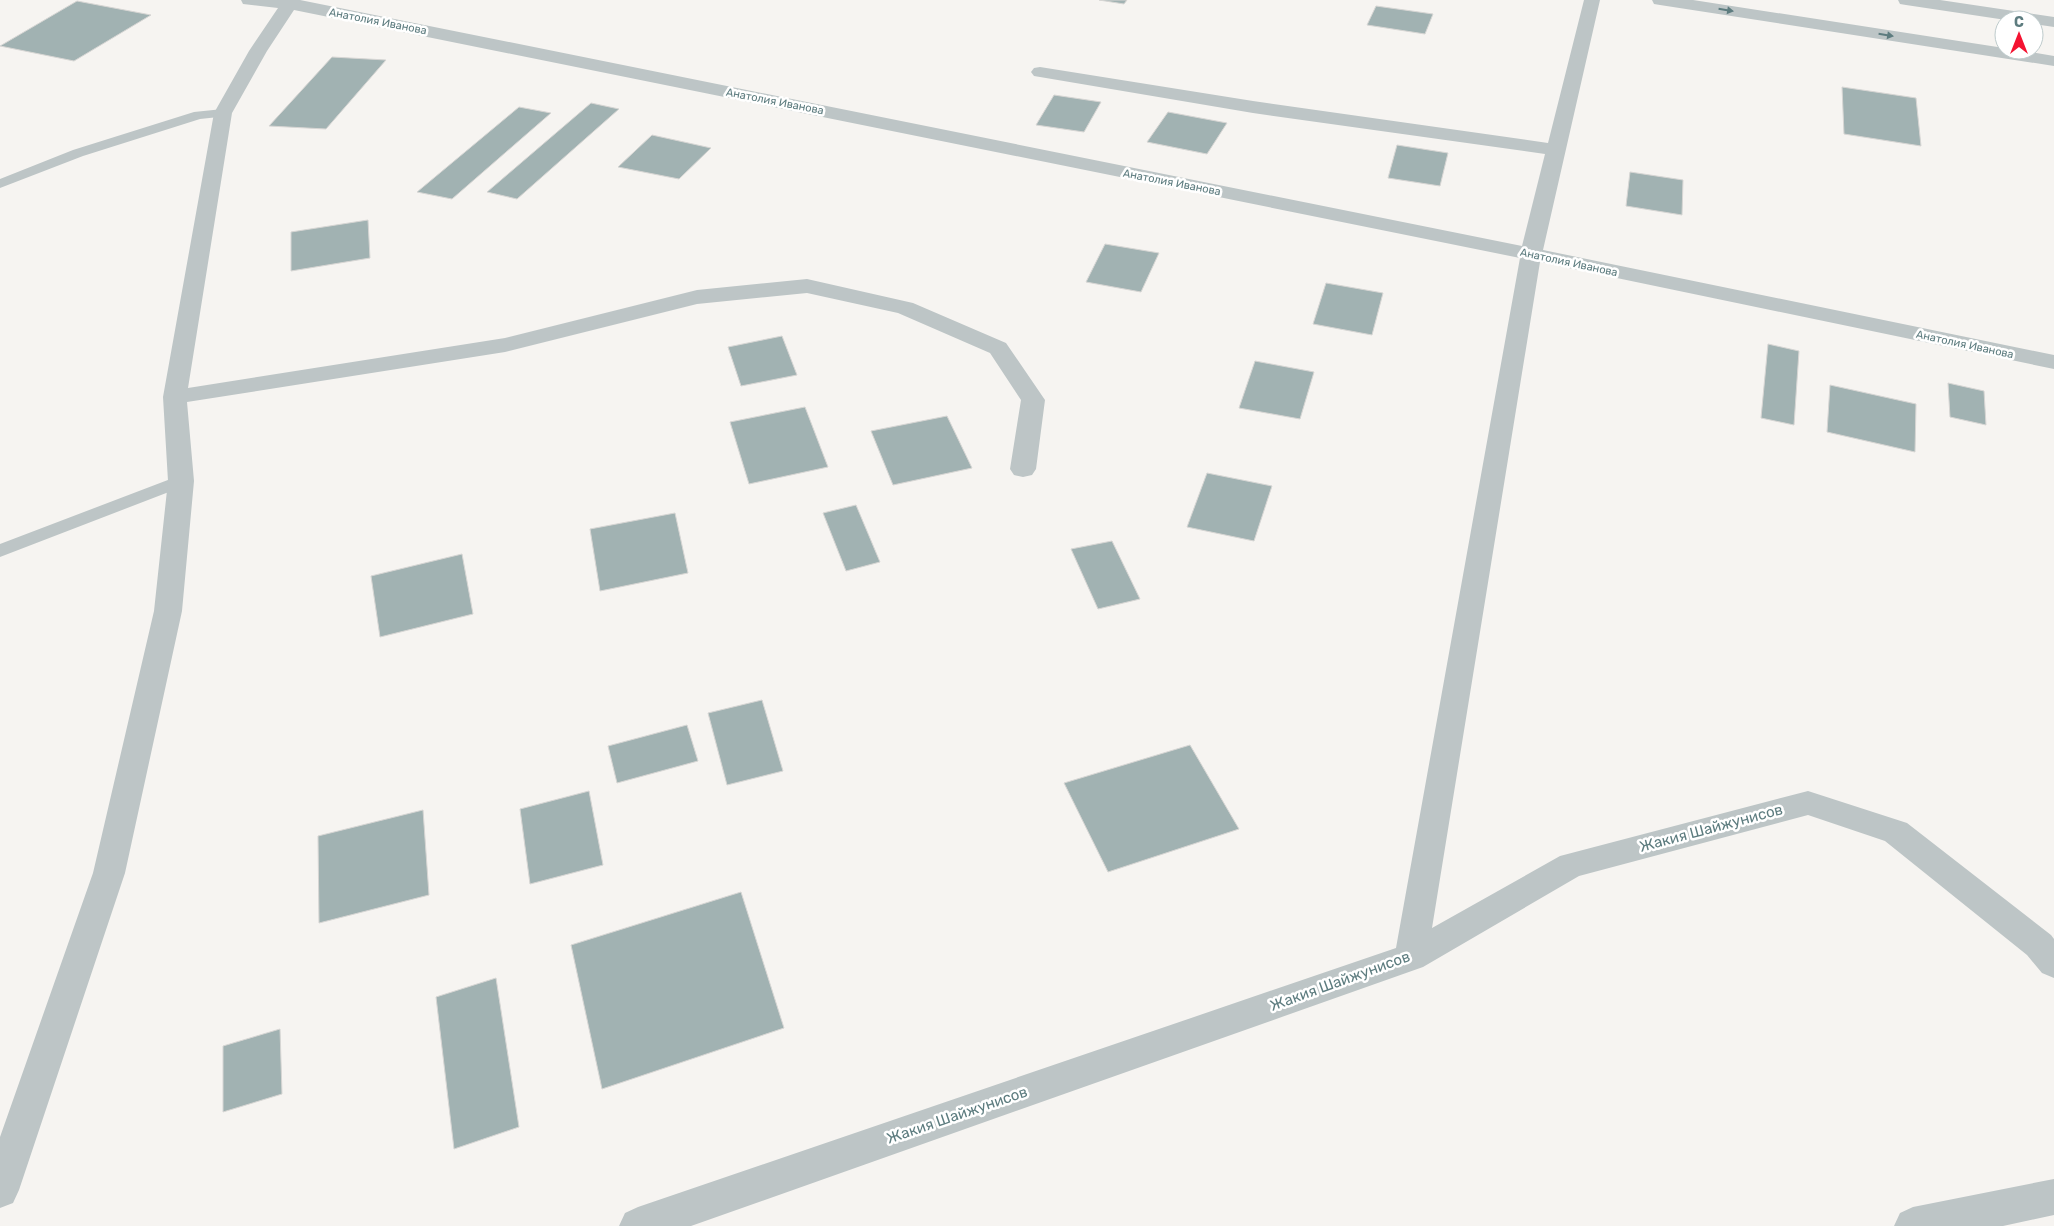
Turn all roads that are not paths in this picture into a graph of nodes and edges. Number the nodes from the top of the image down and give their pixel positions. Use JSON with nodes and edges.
{"nodes":[{"id":1,"x":249,"y":0,"type":"edge"},
{"id":2,"x":1592,"y":0,"type":"edge"},
{"id":3,"x":1660,"y":0,"type":"edge"},
{"id":4,"x":1906,"y":0,"type":"edge"},
{"id":5,"x":290,"y":2,"type":"edge"},
{"id":6,"x":2054,"y":22,"type":"edge"},
{"id":7,"x":2054,"y":61,"type":"edge"},
{"id":8,"x":1040,"y":72,"type":"dead end"},
{"id":9,"x":223,"y":113,"type":"junction"},
{"id":10,"x":1557,"y":150,"type":"junction"},
{"id":11,"x":0,"y":184,"type":"edge"},
{"id":12,"x":1531,"y":254,"type":"junction"},
{"id":13,"x":2054,"y":362,"type":"edge"},
{"id":14,"x":175,"y":397,"type":"junction"},
{"id":15,"x":1023,"y":468,"type":"dead end"},
{"id":16,"x":181,"y":481,"type":"junction"},
{"id":17,"x":0,"y":551,"type":"edge"},
{"id":18,"x":1411,"y":957,"type":"junction"},
{"id":19,"x":2054,"y":963,"type":"edge"},
{"id":20,"x":0,"y":1190,"type":"edge"},
{"id":21,"x":2054,"y":1197,"type":"edge"},
{"id":22,"x":638,"y":1226,"type":"edge"},
{"id":23,"x":1913,"y":1226,"type":"edge"}],
"edges":[{"from":1,"to":5,"type":"street","name":"Анатолия Иванова"},
{"from":2,"to":10,"type":"street"},
{"from":3,"to":7,"type":"street","one_way":true},
{"from":4,"to":6,"type":"street"},
{"from":5,"to":9,"type":"street"},
{"from":5,"to":12,"type":"street","name":"Анатолия Иванова"},
{"from":8,"to":10,"type":"street"},
{"from":9,"to":11,"type":"lane"},
{"from":9,"to":14,"type":"street"},
{"from":10,"to":12,"type":"street"},
{"from":12,"to":13,"type":"street","name":"Анатолия Иванова"},
{"from":12,"to":18,"type":"street"},
{"from":14,"to":15,"type":"street"},
{"from":14,"to":16,"type":"street"},
{"from":16,"to":17,"type":"lane"},
{"from":16,"to":20,"type":"street"},
{"from":18,"to":19,"type":"street","name":"Жакия Шайжунисов"},
{"from":18,"to":22,"type":"street","name":"Жакия Шайжунисов"},
{"from":21,"to":23,"type":"street"}]}
